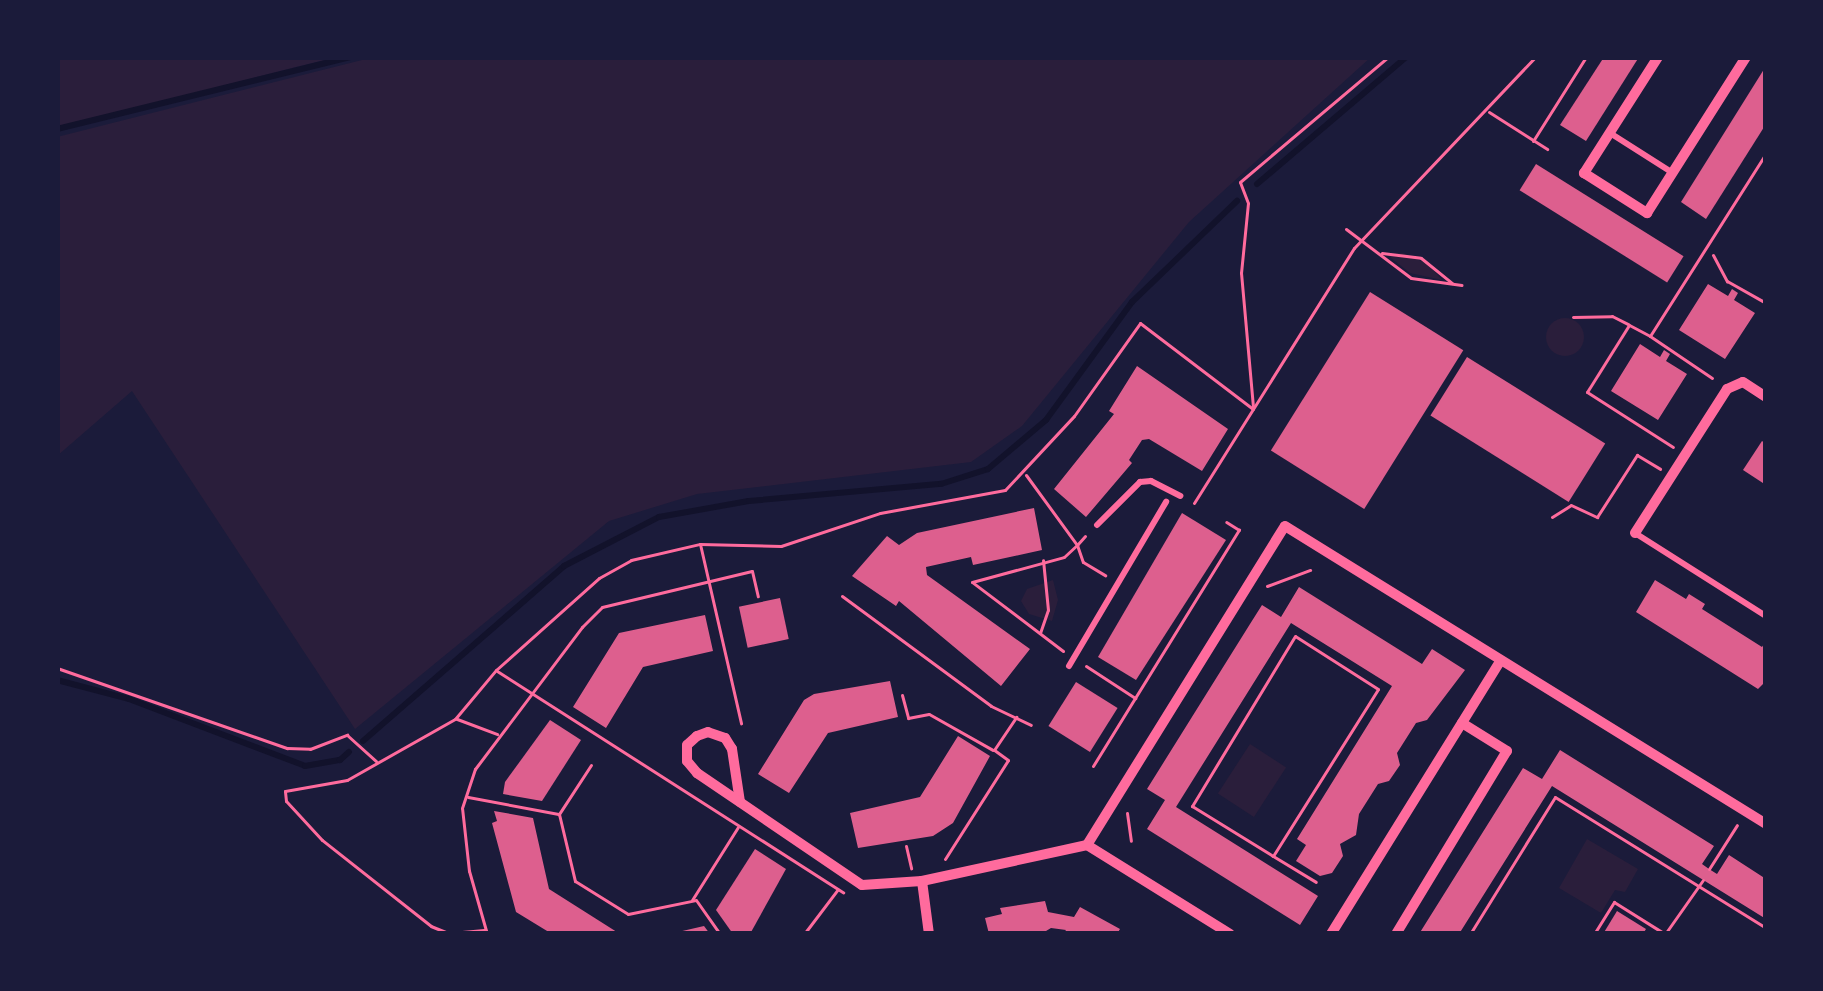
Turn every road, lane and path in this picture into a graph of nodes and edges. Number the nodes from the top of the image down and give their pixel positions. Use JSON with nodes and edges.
{"nodes":[{"id":1,"x":1388,"y":57,"type":"edge"},
{"id":2,"x":1535,"y":57,"type":"edge"},
{"id":3,"x":1586,"y":57,"type":"edge"},
{"id":4,"x":1658,"y":57,"type":"edge"},
{"id":5,"x":1746,"y":57,"type":"edge"},
{"id":6,"x":1487,"y":111,"type":"junction"},
{"id":7,"x":1610,"y":133,"type":"junction"},
{"id":8,"x":1533,"y":141,"type":"junction"},
{"id":9,"x":1547,"y":149,"type":"dead end"},
{"id":10,"x":1766,"y":153,"type":"edge"},
{"id":11,"x":1673,"y":172,"type":"junction"},
{"id":12,"x":1346,"y":229,"type":"dead end"},
{"id":13,"x":1361,"y":241,"type":"junction"},
{"id":14,"x":1380,"y":254,"type":"junction"},
{"id":15,"x":1713,"y":255,"type":"dead end"},
{"id":16,"x":1454,"y":285,"type":"junction"},
{"id":17,"x":1462,"y":285,"type":"dead end"},
{"id":18,"x":1766,"y":303,"type":"edge"},
{"id":19,"x":1573,"y":317,"type":"dead end"},
{"id":20,"x":1629,"y":325,"type":"junction"},
{"id":21,"x":1649,"y":336,"type":"junction"},
{"id":22,"x":1727,"y":388,"type":"junction"},
{"id":23,"x":1766,"y":397,"type":"edge"},
{"id":24,"x":1253,"y":409,"type":"junction"},
{"id":25,"x":1685,"y":454,"type":"junction"},
{"id":26,"x":1024,"y":474,"type":"junction"},
{"id":27,"x":1671,"y":476,"type":"junction"},
{"id":28,"x":1180,"y":496,"type":"dead end"},
{"id":29,"x":1166,"y":502,"type":"dead end"},
{"id":30,"x":1194,"y":503,"type":"dead end"},
{"id":31,"x":1552,"y":517,"type":"dead end"},
{"id":32,"x":1226,"y":522,"type":"dead end"},
{"id":33,"x":1096,"y":525,"type":"joint"},
{"id":34,"x":1635,"y":533,"type":"joint"},
{"id":35,"x":700,"y":544,"type":"junction"},
{"id":36,"x":1077,"y":544,"type":"junction"},
{"id":37,"x":1043,"y":560,"type":"junction"},
{"id":38,"x":1310,"y":570,"type":"dead end"},
{"id":39,"x":1117,"y":582,"type":"junction"},
{"id":40,"x":707,"y":583,"type":"junction"},
{"id":41,"x":1254,"y":591,"type":"dead end"},
{"id":42,"x":758,"y":596,"type":"dead end"},
{"id":43,"x":842,"y":596,"type":"dead end"},
{"id":44,"x":1766,"y":616,"type":"edge"},
{"id":45,"x":1039,"y":634,"type":"junction"},
{"id":46,"x":1501,"y":660,"type":"junction"},
{"id":47,"x":1070,"y":661,"type":"junction"},
{"id":48,"x":57,"y":668,"type":"edge"},
{"id":49,"x":496,"y":670,"type":"junction"},
{"id":50,"x":533,"y":693,"type":"junction"},
{"id":51,"x":902,"y":695,"type":"dead end"},
{"id":52,"x":1135,"y":698,"type":"junction"},
{"id":53,"x":1016,"y":717,"type":"junction"},
{"id":54,"x":455,"y":719,"type":"junction"},
{"id":55,"x":741,"y":723,"type":"dead end"},
{"id":56,"x":1462,"y":723,"type":"junction"},
{"id":57,"x":1031,"y":724,"type":"dead end"},
{"id":58,"x":500,"y":736,"type":"junction"},
{"id":59,"x":994,"y":750,"type":"junction"},
{"id":60,"x":378,"y":763,"type":"junction"},
{"id":61,"x":591,"y":765,"type":"dead end"},
{"id":62,"x":1093,"y":766,"type":"dead end"},
{"id":63,"x":466,"y":796,"type":"junction"},
{"id":64,"x":1126,"y":800,"type":"dead end"},
{"id":65,"x":740,"y":802,"type":"junction"},
{"id":66,"x":1745,"y":812,"type":"junction"},
{"id":67,"x":559,"y":814,"type":"junction"},
{"id":68,"x":1766,"y":823,"type":"edge"},
{"id":69,"x":738,"y":826,"type":"junction"},
{"id":70,"x":1131,"y":842,"type":"dead end"},
{"id":71,"x":1087,"y":845,"type":"junction"},
{"id":72,"x":907,"y":846,"type":"dead end"},
{"id":73,"x":1273,"y":856,"type":"junction"},
{"id":74,"x":1709,"y":869,"type":"dead end"},
{"id":75,"x":846,"y":878,"type":"junction"},
{"id":76,"x":918,"y":881,"type":"junction"},
{"id":77,"x":1316,"y":882,"type":"dead end"},
{"id":78,"x":1701,"y":882,"type":"junction"},
{"id":79,"x":837,"y":890,"type":"junction"},
{"id":80,"x":853,"y":895,"type":"dead end"},
{"id":81,"x":693,"y":900,"type":"junction"},
{"id":82,"x":1766,"y":928,"type":"edge"},
{"id":83,"x":485,"y":932,"type":"edge"},
{"id":84,"x":455,"y":933,"type":"edge"},
{"id":85,"x":720,"y":934,"type":"edge"},
{"id":86,"x":804,"y":934,"type":"edge"},
{"id":87,"x":929,"y":934,"type":"edge"},
{"id":88,"x":1230,"y":934,"type":"edge"},
{"id":89,"x":1330,"y":934,"type":"edge"},
{"id":90,"x":1396,"y":934,"type":"edge"},
{"id":91,"x":1470,"y":934,"type":"edge"},
{"id":92,"x":1594,"y":934,"type":"edge"}],
"edges":[{"from":1,"to":24,"type":"path"},
{"from":2,"to":6,"type":"path"},
{"from":3,"to":8,"type":"path"},
{"from":4,"to":7,"type":"street"},
{"from":5,"to":11,"type":"street"},
{"from":6,"to":8,"type":"path"},
{"from":6,"to":13,"type":"path"},
{"from":7,"to":11,"type":"lane"},
{"from":7,"to":11,"type":"street"},
{"from":8,"to":9,"type":"path"},
{"from":10,"to":21,"type":"path"},
{"from":12,"to":13,"type":"path"},
{"from":13,"to":14,"type":"path"},
{"from":13,"to":24,"type":"path"},
{"from":14,"to":16,"type":"path"},
{"from":14,"to":16,"type":"path"},
{"from":15,"to":18,"type":"path"},
{"from":16,"to":17,"type":"path"},
{"from":19,"to":20,"type":"path"},
{"from":20,"to":21,"type":"path"},
{"from":20,"to":25,"type":"path"},
{"from":21,"to":22,"type":"path"},
{"from":22,"to":23,"type":"street"},
{"from":22,"to":25,"type":"street"},
{"from":24,"to":26,"type":"path"},
{"from":24,"to":30,"type":"path"},
{"from":25,"to":27,"type":"street"},
{"from":26,"to":35,"type":"path"},
{"from":26,"to":36,"type":"path"},
{"from":27,"to":31,"type":"path"},
{"from":27,"to":34,"type":"street"},
{"from":28,"to":33,"type":"lane"},
{"from":29,"to":39,"type":"lane"},
{"from":32,"to":52,"type":"path"},
{"from":33,"to":36,"type":"path"},
{"from":34,"to":44,"type":"lane"},
{"from":35,"to":40,"type":"path"},
{"from":35,"to":49,"type":"path"},
{"from":36,"to":37,"type":"path"},
{"from":36,"to":39,"type":"path"},
{"from":37,"to":45,"type":"path"},
{"from":37,"to":45,"type":"path"},
{"from":38,"to":41,"type":"path"},
{"from":39,"to":47,"type":"lane"},
{"from":40,"to":42,"type":"path"},
{"from":40,"to":50,"type":"path"},
{"from":40,"to":55,"type":"path"},
{"from":43,"to":53,"type":"path"},
{"from":45,"to":47,"type":"path"},
{"from":46,"to":56,"type":"street"},
{"from":46,"to":66,"type":"street"},
{"from":46,"to":71,"type":"street"},
{"from":47,"to":52,"type":"path"},
{"from":48,"to":60,"type":"path"},
{"from":49,"to":50,"type":"path"},
{"from":49,"to":54,"type":"path"},
{"from":50,"to":58,"type":"path"},
{"from":50,"to":69,"type":"path"},
{"from":51,"to":59,"type":"path"},
{"from":52,"to":62,"type":"path"},
{"from":53,"to":57,"type":"path"},
{"from":53,"to":59,"type":"path"},
{"from":54,"to":58,"type":"path"},
{"from":54,"to":60,"type":"path"},
{"from":56,"to":89,"type":"street"},
{"from":56,"to":90,"type":"street"},
{"from":58,"to":63,"type":"path"},
{"from":59,"to":76,"type":"path"},
{"from":60,"to":84,"type":"path"},
{"from":61,"to":67,"type":"path"},
{"from":63,"to":67,"type":"path"},
{"from":63,"to":83,"type":"path"},
{"from":64,"to":70,"type":"path"},
{"from":65,"to":65,"type":"street"},
{"from":65,"to":75,"type":"street"},
{"from":66,"to":68,"type":"street"},
{"from":66,"to":74,"type":"path"},
{"from":67,"to":81,"type":"path"},
{"from":69,"to":79,"type":"path"},
{"from":69,"to":81,"type":"path"},
{"from":71,"to":76,"type":"street"},
{"from":71,"to":88,"type":"street"},
{"from":72,"to":76,"type":"path"},
{"from":73,"to":73,"type":"path"},
{"from":73,"to":77,"type":"path"},
{"from":75,"to":76,"type":"street"},
{"from":75,"to":79,"type":"path"},
{"from":76,"to":87,"type":"street"},
{"from":78,"to":82,"type":"path"},
{"from":78,"to":91,"type":"path"},
{"from":78,"to":92,"type":"path"},
{"from":79,"to":80,"type":"path"},
{"from":79,"to":86,"type":"path"},
{"from":81,"to":85,"type":"path"},
{"from":83,"to":84,"type":"path"}]}
